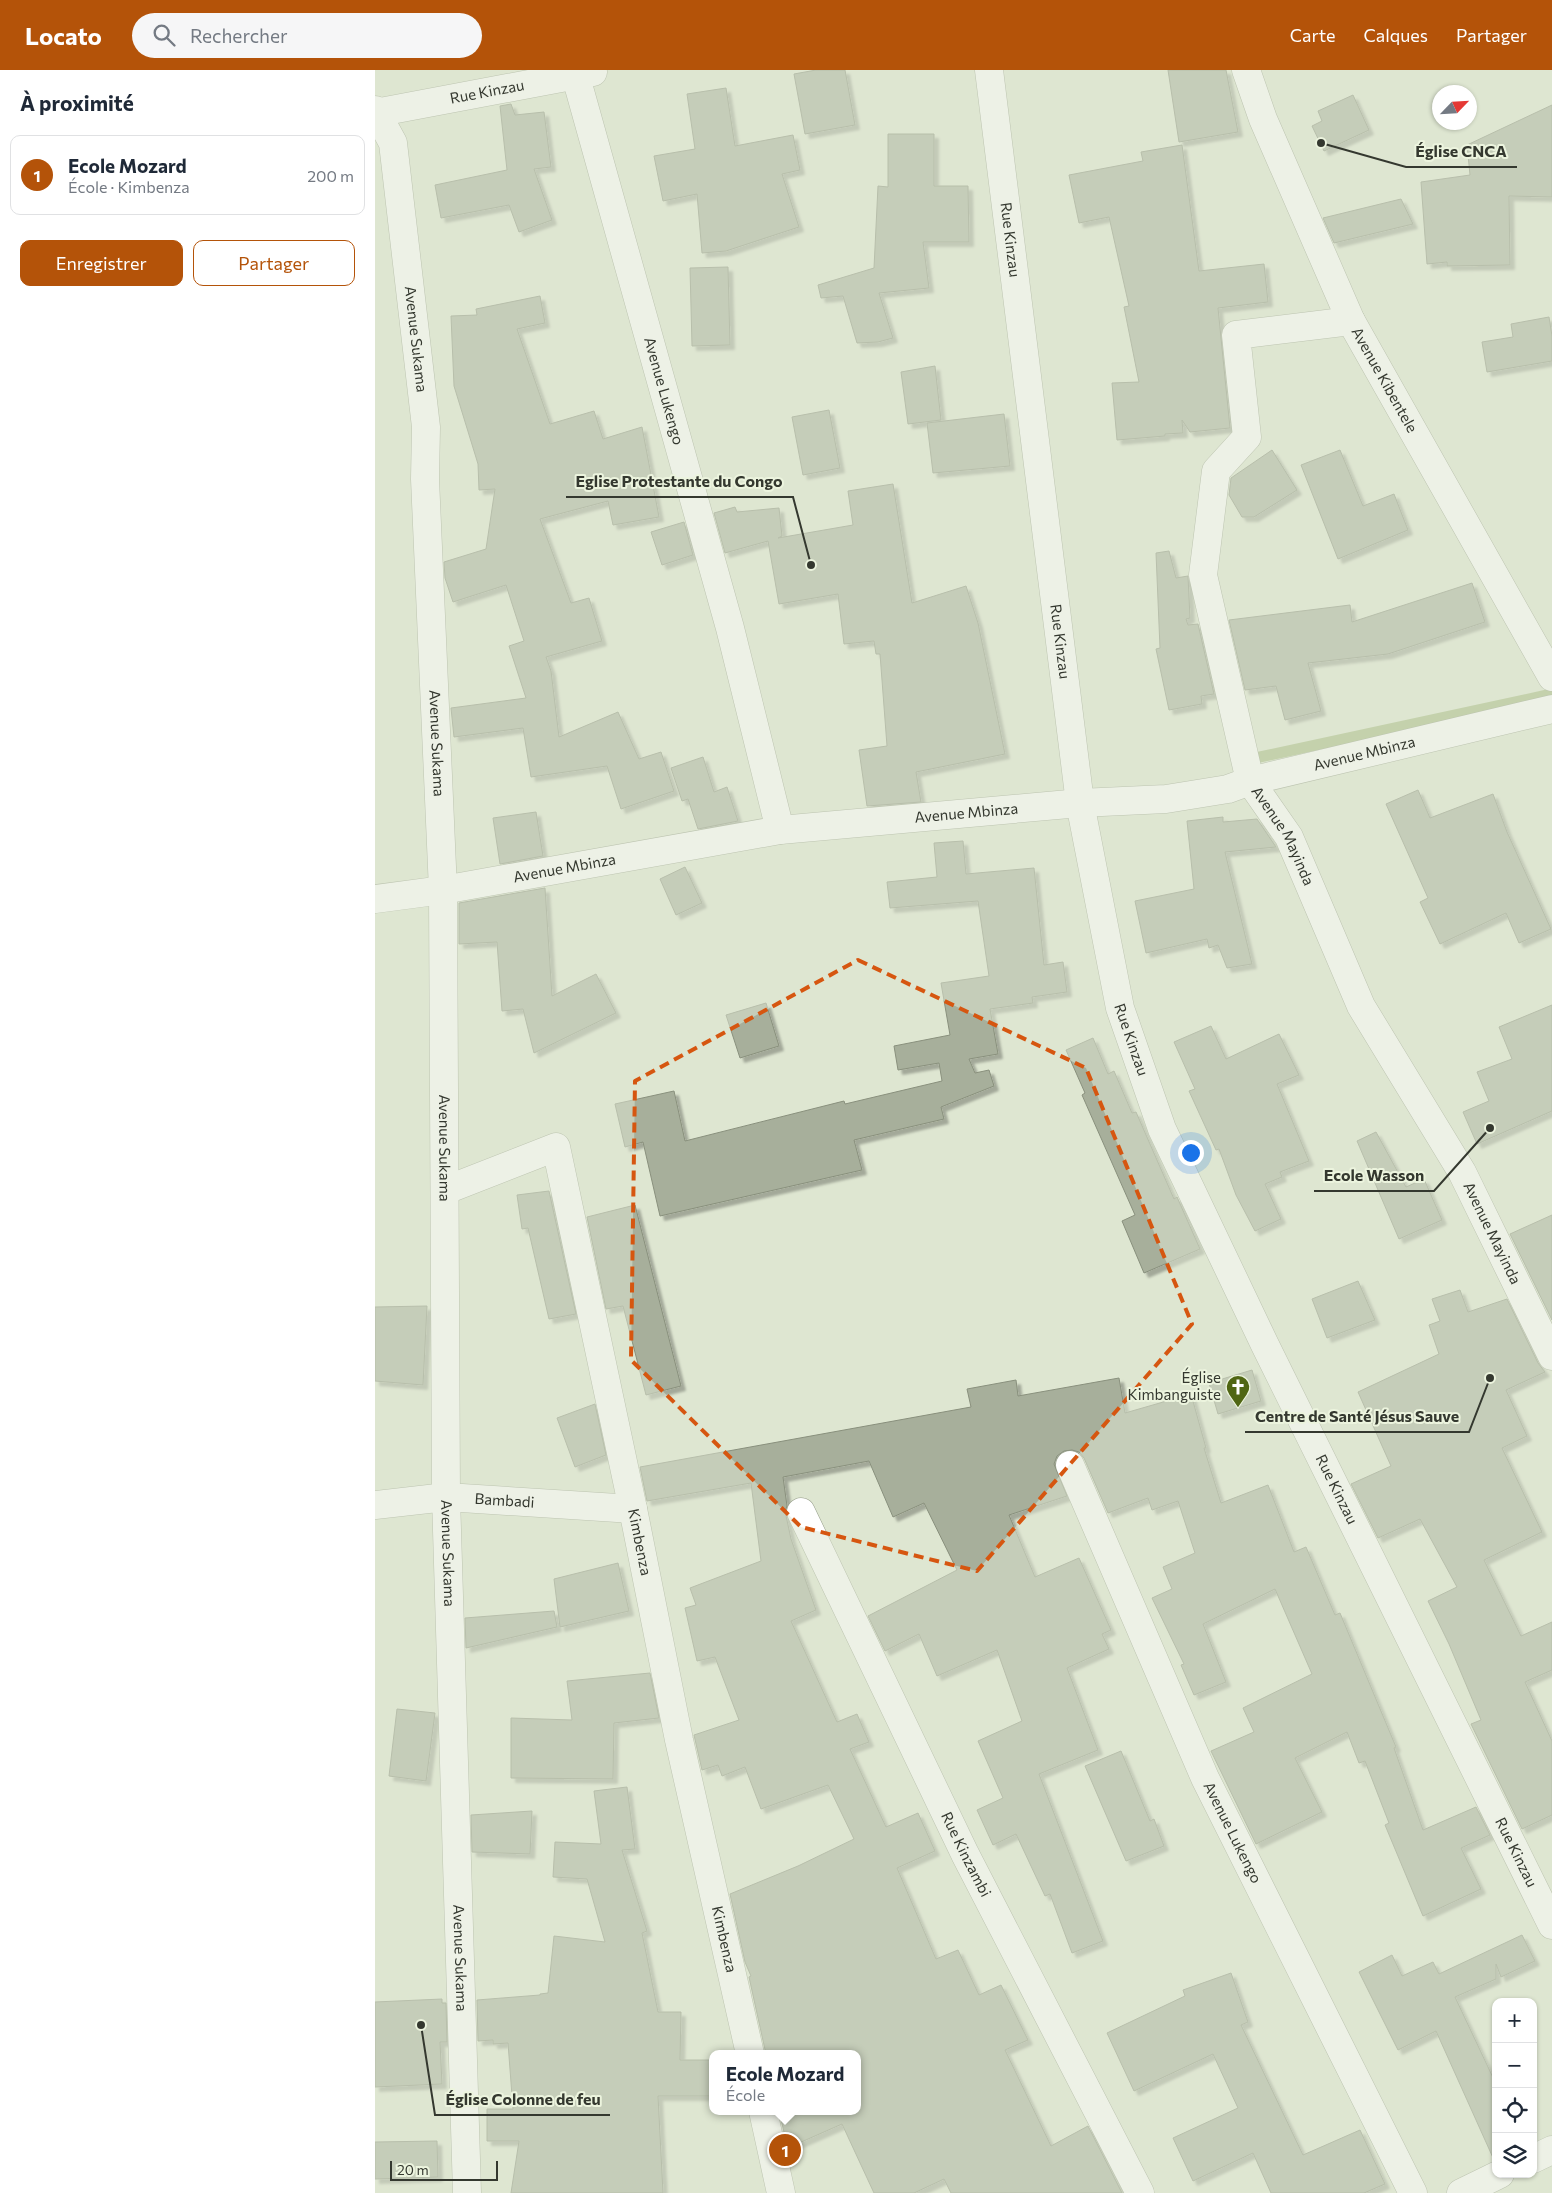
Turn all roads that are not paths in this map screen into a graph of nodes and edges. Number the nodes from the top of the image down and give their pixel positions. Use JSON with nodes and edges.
{"nodes":[{"id":1,"x":989,"y":70,"type":"edge"},
{"id":2,"x":1246,"y":70,"type":"edge"},
{"id":3,"x":585,"y":72,"type":"edge"},
{"id":4,"x":376,"y":112,"type":"edge"},
{"id":5,"x":1351,"y":321,"type":"junction"},
{"id":6,"x":1552,"y":677,"type":"edge"},
{"id":7,"x":1552,"y":709,"type":"edge"},
{"id":8,"x":1250,"y":781,"type":"junction"},
{"id":9,"x":1080,"y":803,"type":"junction"},
{"id":10,"x":780,"y":830,"type":"junction"},
{"id":11,"x":443,"y":890,"type":"junction"},
{"id":12,"x":375,"y":899,"type":"edge"},
{"id":13,"x":446,"y":1190,"type":"junction"},
{"id":14,"x":1552,"y":1356,"type":"edge"},
{"id":15,"x":1069,"y":1465,"type":"dead end"},
{"id":16,"x":446,"y":1497,"type":"junction"},
{"id":17,"x":375,"y":1505,"type":"edge"},
{"id":18,"x":633,"y":1509,"type":"junction"},
{"id":19,"x":801,"y":1512,"type":"dead end"},
{"id":20,"x":1552,"y":1925,"type":"edge"},
{"id":21,"x":749,"y":2050,"type":"edge"},
{"id":22,"x":764,"y":2115,"type":"edge"},
{"id":23,"x":1552,"y":2150,"type":"edge"},
{"id":24,"x":1537,"y":2157,"type":"edge"},
{"id":25,"x":467,"y":2193,"type":"edge"},
{"id":26,"x":781,"y":2193,"type":"edge"},
{"id":27,"x":1140,"y":2193,"type":"edge"},
{"id":28,"x":1413,"y":2193,"type":"edge"}],
"edges":[{"from":1,"to":9,"type":"street","name":"Rue Kinzau"},
{"from":2,"to":5,"type":"street","name":"Avenue Kibentele"},
{"from":3,"to":4,"type":"street","name":"Rue Kinzau"},
{"from":3,"to":10,"type":"street","name":"Avenue Lukengo"},
{"from":4,"to":11,"type":"street","name":"Avenue Sukama"},
{"from":5,"to":6,"type":"street","name":"Avenue Kibentele"},
{"from":5,"to":8,"type":"street","name":"Avenue Mayinda"},
{"from":7,"to":8,"type":"street","name":"Avenue Mbinza"},
{"from":8,"to":9,"type":"street","name":"Avenue Mbinza"},
{"from":8,"to":14,"type":"street","name":"Avenue Mayinda"},
{"from":9,"to":10,"type":"street","name":"Avenue Mbinza"},
{"from":9,"to":20,"type":"street","name":"Rue Kinzau"},
{"from":10,"to":11,"type":"street","name":"Avenue Mbinza"},
{"from":11,"to":12,"type":"street","name":"Avenue Mbinza"},
{"from":11,"to":13,"type":"street","name":"Avenue Sukama"},
{"from":13,"to":16,"type":"street","name":"Avenue Sukama"},
{"from":13,"to":18,"type":"street","name":"Kimbenza"},
{"from":15,"to":28,"type":"street","name":"Avenue Lukengo"},
{"from":16,"to":17,"type":"street","name":"Bambadi"},
{"from":16,"to":18,"type":"street","name":"Bambadi"},
{"from":16,"to":25,"type":"street","name":"Avenue Sukama"},
{"from":18,"to":21,"type":"street","name":"Kimbenza"},
{"from":19,"to":27,"type":"street","name":"Rue Kinzambi"},
{"from":22,"to":26,"type":"street"},
{"from":23,"to":24,"type":"street"}]}
